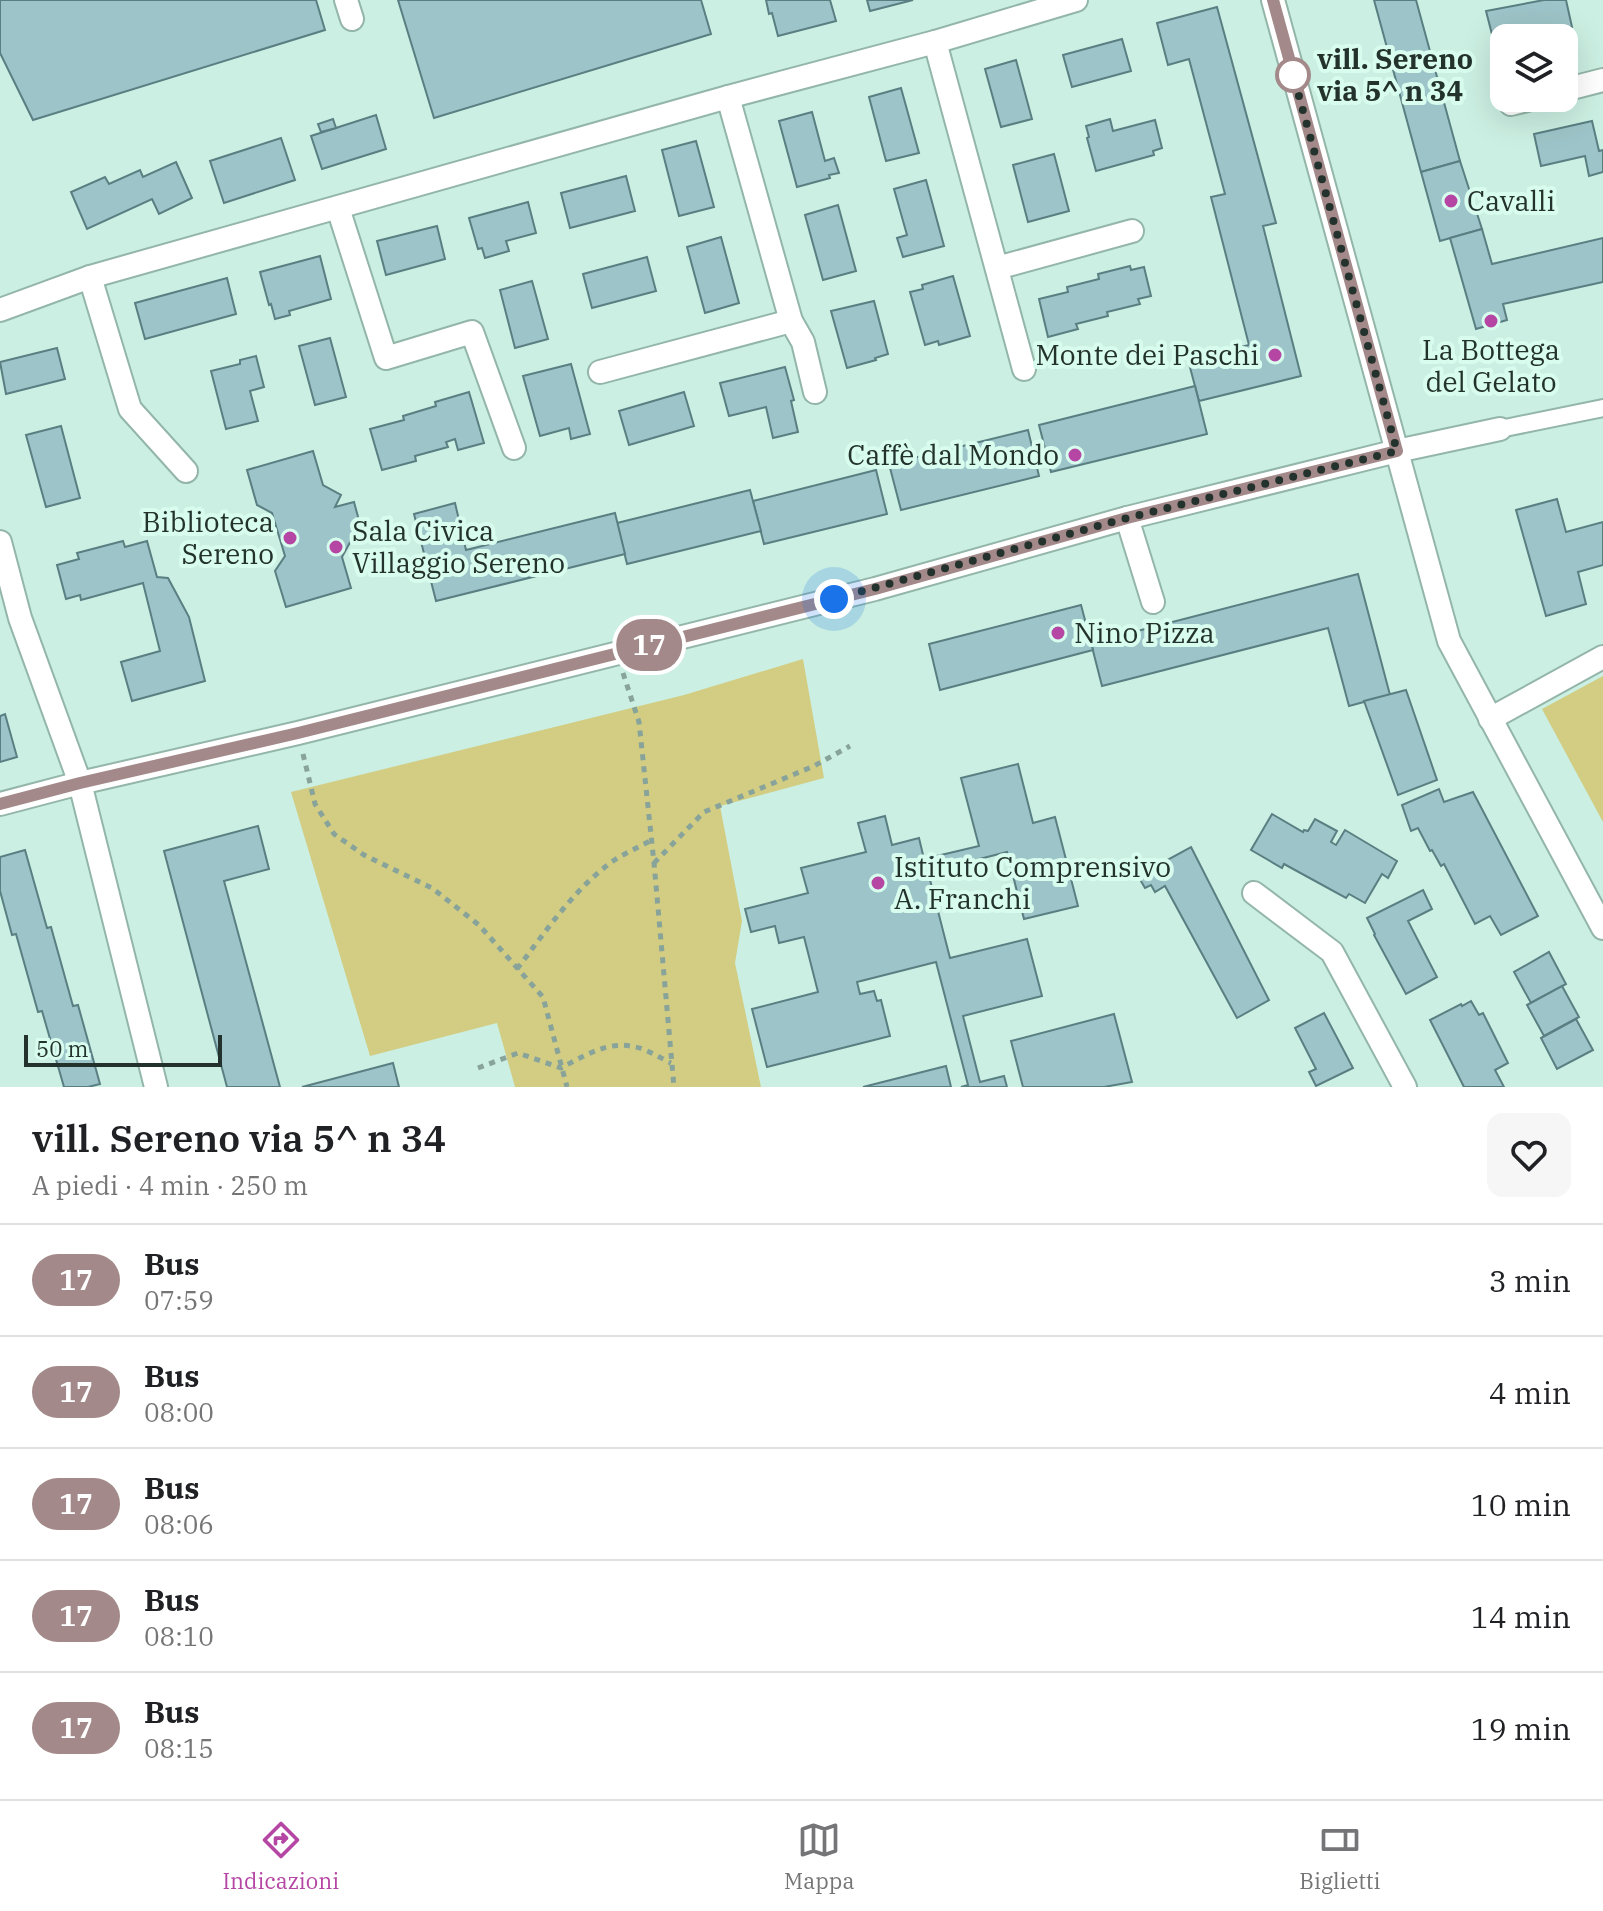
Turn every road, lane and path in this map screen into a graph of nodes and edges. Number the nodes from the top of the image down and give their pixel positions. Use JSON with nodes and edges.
{"nodes":[{"id":1,"x":1076,"y":0,"type":"edge"},
{"id":2,"x":1273,"y":0,"type":"edge"},
{"id":3,"x":1052,"y":4,"type":"edge"},
{"id":4,"x":935,"y":42,"type":"junction"},
{"id":5,"x":1603,"y":80,"type":"edge"},
{"id":6,"x":1578,"y":86,"type":"edge"},
{"id":7,"x":728,"y":97,"type":"junction"},
{"id":8,"x":338,"y":208,"type":"junction"},
{"id":9,"x":1132,"y":231,"type":"dead end"},
{"id":10,"x":997,"y":268,"type":"junction"},
{"id":11,"x":90,"y":277,"type":"junction"},
{"id":12,"x":0,"y":310,"type":"edge"},
{"id":13,"x":791,"y":321,"type":"junction"},
{"id":14,"x":1024,"y":369,"type":"dead end"},
{"id":15,"x":600,"y":372,"type":"dead end"},
{"id":16,"x":815,"y":392,"type":"dead end"},
{"id":17,"x":1603,"y":408,"type":"edge"},
{"id":18,"x":1500,"y":429,"type":"joint"},
{"id":19,"x":514,"y":448,"type":"dead end"},
{"id":20,"x":1397,"y":451,"type":"junction"},
{"id":21,"x":186,"y":471,"type":"dead end"},
{"id":22,"x":1127,"y":518,"type":"junction"},
{"id":23,"x":0,"y":542,"type":"edge"},
{"id":24,"x":1153,"y":602,"type":"dead end"},
{"id":25,"x":617,"y":653,"type":"junction"},
{"id":26,"x":1603,"y":657,"type":"edge"},
{"id":27,"x":1490,"y":719,"type":"junction"},
{"id":28,"x":298,"y":733,"type":"junction"},
{"id":29,"x":850,"y":746,"type":"dead end"},
{"id":30,"x":80,"y":783,"type":"junction"},
{"id":31,"x":0,"y":804,"type":"edge"},
{"id":32,"x":652,"y":840,"type":"junction"},
{"id":33,"x":654,"y":863,"type":"junction"},
{"id":34,"x":1254,"y":893,"type":"dead end"},
{"id":35,"x":1603,"y":928,"type":"edge"},
{"id":36,"x":517,"y":969,"type":"junction"},
{"id":37,"x":672,"y":1064,"type":"junction"},
{"id":38,"x":478,"y":1068,"type":"dead end"},
{"id":39,"x":561,"y":1068,"type":"junction"},
{"id":40,"x":156,"y":1087,"type":"edge"},
{"id":41,"x":567,"y":1087,"type":"edge"},
{"id":42,"x":674,"y":1087,"type":"edge"},
{"id":43,"x":1405,"y":1087,"type":"edge"}],
"edges":[{"from":1,"to":3,"type":"street"},
{"from":2,"to":20,"type":"street"},
{"from":3,"to":4,"type":"street"},
{"from":4,"to":7,"type":"street"},
{"from":4,"to":10,"type":"street"},
{"from":5,"to":6,"type":"street"},
{"from":7,"to":8,"type":"street"},
{"from":7,"to":13,"type":"street"},
{"from":8,"to":11,"type":"street"},
{"from":8,"to":19,"type":"street"},
{"from":9,"to":10,"type":"street"},
{"from":10,"to":14,"type":"street"},
{"from":11,"to":12,"type":"street"},
{"from":11,"to":21,"type":"street"},
{"from":13,"to":15,"type":"street"},
{"from":13,"to":16,"type":"street"},
{"from":17,"to":18,"type":"street"},
{"from":18,"to":20,"type":"street"},
{"from":20,"to":22,"type":"street"},
{"from":20,"to":27,"type":"street"},
{"from":22,"to":24,"type":"street"},
{"from":22,"to":25,"type":"street"},
{"from":23,"to":30,"type":"street"},
{"from":25,"to":28,"type":"street"},
{"from":25,"to":32,"type":"path"},
{"from":26,"to":27,"type":"street"},
{"from":27,"to":35,"type":"street"},
{"from":28,"to":30,"type":"street"},
{"from":28,"to":36,"type":"path"},
{"from":29,"to":33,"type":"path"},
{"from":30,"to":31,"type":"street"},
{"from":30,"to":40,"type":"street"},
{"from":32,"to":33,"type":"path"},
{"from":32,"to":36,"type":"path"},
{"from":33,"to":37,"type":"path"},
{"from":34,"to":43,"type":"street"},
{"from":36,"to":39,"type":"path"},
{"from":37,"to":39,"type":"path"},
{"from":37,"to":42,"type":"path"},
{"from":38,"to":39,"type":"path"},
{"from":39,"to":41,"type":"path"}]}
